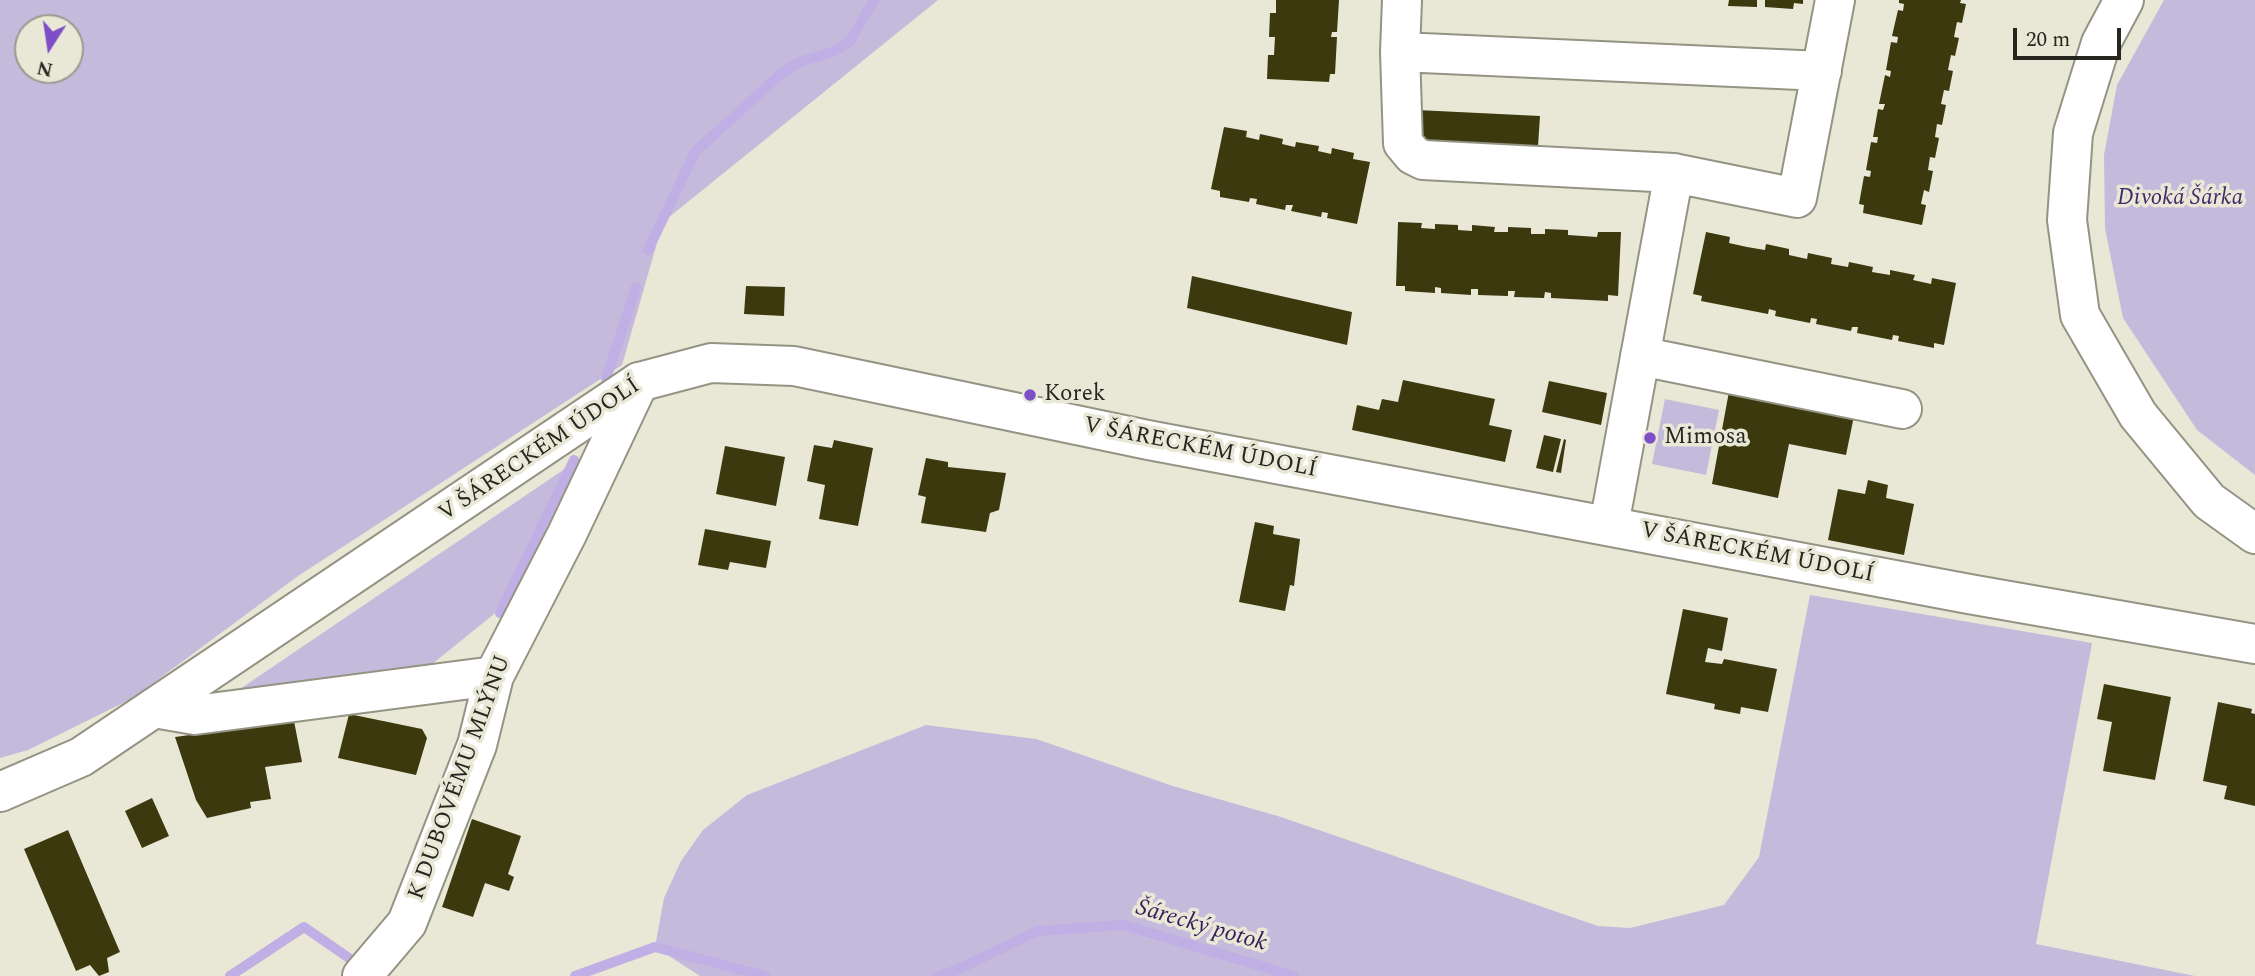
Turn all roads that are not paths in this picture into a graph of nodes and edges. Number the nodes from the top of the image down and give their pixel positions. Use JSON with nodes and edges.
{"nodes":[{"id":1,"x":1402,"y":0,"type":"edge"},
{"id":2,"x":1835,"y":0,"type":"edge"},
{"id":3,"x":2124,"y":0,"type":"edge"},
{"id":4,"x":1400,"y":52,"type":"junction"},
{"id":5,"x":1822,"y":71,"type":"junction"},
{"id":6,"x":1674,"y":173,"type":"junction"},
{"id":7,"x":1640,"y":356,"type":"junction"},
{"id":8,"x":639,"y":382,"type":"junction"},
{"id":9,"x":1902,"y":409,"type":"dead end"},
{"id":10,"x":1609,"y":525,"type":"junction"},
{"id":11,"x":2255,"y":534,"type":"edge"},
{"id":12,"x":2255,"y":644,"type":"edge"},
{"id":13,"x":494,"y":676,"type":"junction"},
{"id":14,"x":154,"y":708,"type":"junction"},
{"id":15,"x":0,"y":792,"type":"edge"},
{"id":16,"x":362,"y":976,"type":"edge"}],
"edges":[{"from":1,"to":4,"type":"street"},
{"from":2,"to":5,"type":"street"},
{"from":3,"to":11,"type":"street"},
{"from":4,"to":5,"type":"street"},
{"from":4,"to":6,"type":"street"},
{"from":5,"to":6,"type":"street"},
{"from":6,"to":7,"type":"street"},
{"from":7,"to":9,"type":"street"},
{"from":7,"to":10,"type":"street"},
{"from":8,"to":10,"type":"street","name":"V ŠÁRECKÉM ÚDOLÍ"},
{"from":8,"to":13,"type":"street","name":"K DUBOVÉMU MLÝNU"},
{"from":8,"to":14,"type":"street","name":"V ŠÁRECKÉM ÚDOLÍ"},
{"from":10,"to":12,"type":"street","name":"V ŠÁRECKÉM ÚDOLÍ"},
{"from":13,"to":14,"type":"street"},
{"from":13,"to":16,"type":"street","name":"K DUBOVÉMU MLÝNU"},
{"from":14,"to":15,"type":"street","name":"V ŠÁRECKÉM ÚDOLÍ"}]}
